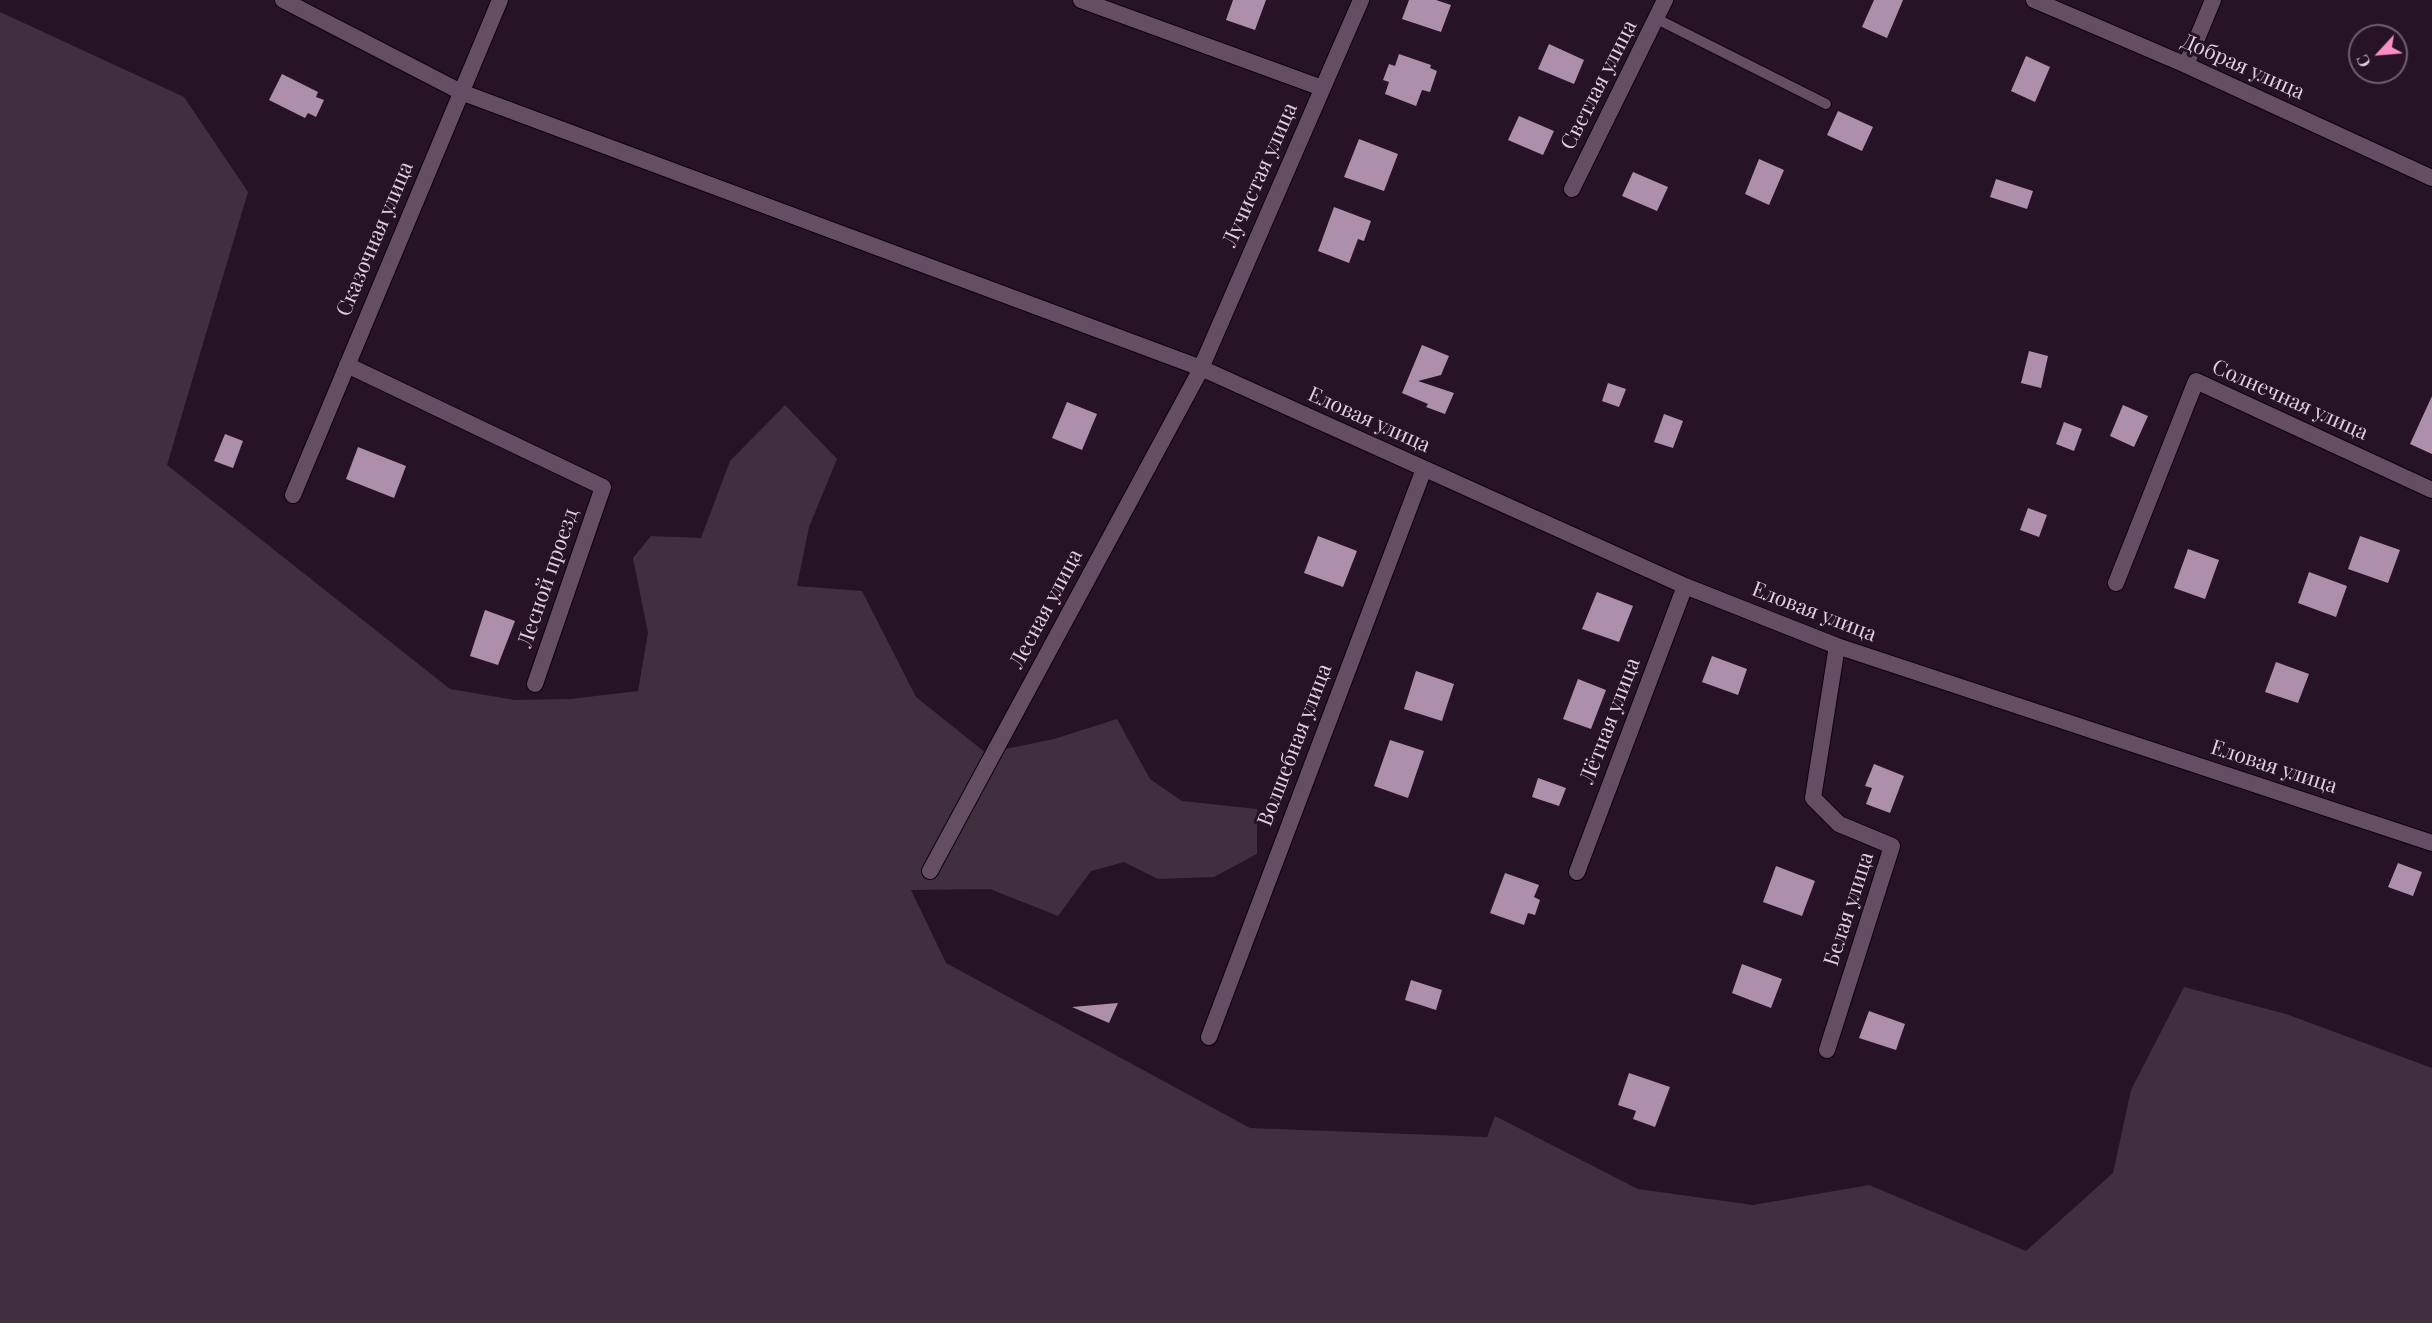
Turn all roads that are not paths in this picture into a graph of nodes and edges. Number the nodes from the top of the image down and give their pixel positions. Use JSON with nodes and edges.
{"nodes":[{"id":1,"x":282,"y":0,"type":"edge"},
{"id":2,"x":500,"y":0,"type":"edge"},
{"id":3,"x":1080,"y":0,"type":"edge"},
{"id":4,"x":1361,"y":0,"type":"edge"},
{"id":5,"x":1665,"y":0,"type":"edge"},
{"id":6,"x":2034,"y":0,"type":"edge"},
{"id":7,"x":2213,"y":0,"type":"edge"},
{"id":8,"x":1657,"y":19,"type":"junction"},
{"id":9,"x":2186,"y":65,"type":"junction"},
{"id":10,"x":1322,"y":88,"type":"junction"},
{"id":11,"x":461,"y":92,"type":"junction"},
{"id":12,"x":1826,"y":104,"type":"dead end"},
{"id":13,"x":2432,"y":178,"type":"edge"},
{"id":14,"x":1572,"y":189,"type":"dead end"},
{"id":15,"x":347,"y":365,"type":"junction"},
{"id":16,"x":1201,"y":368,"type":"junction"},
{"id":17,"x":1424,"y":469,"type":"junction"},
{"id":18,"x":2432,"y":490,"type":"edge"},
{"id":19,"x":293,"y":495,"type":"dead end"},
{"id":20,"x":2116,"y":583,"type":"dead end"},
{"id":21,"x":1685,"y":586,"type":"junction"},
{"id":22,"x":1837,"y":646,"type":"junction"},
{"id":23,"x":535,"y":684,"type":"dead end"},
{"id":24,"x":2432,"y":843,"type":"edge"},
{"id":25,"x":930,"y":871,"type":"dead end"},
{"id":26,"x":1577,"y":872,"type":"dead end"},
{"id":27,"x":1209,"y":1037,"type":"dead end"},
{"id":28,"x":1827,"y":1050,"type":"dead end"}],
"edges":[{"from":1,"to":11,"type":"street","name":"Еловая улица"},
{"from":2,"to":11,"type":"street","name":"Сказочная улица"},
{"from":3,"to":10,"type":"street"},
{"from":4,"to":10,"type":"street","name":"Лучистая улица"},
{"from":5,"to":8,"type":"street","name":"Светлая улица"},
{"from":6,"to":9,"type":"street","name":"Добрая улица"},
{"from":7,"to":9,"type":"street"},
{"from":8,"to":12,"type":"lane"},
{"from":8,"to":14,"type":"street","name":"Светлая улица"},
{"from":9,"to":13,"type":"street","name":"Добрая улица"},
{"from":10,"to":16,"type":"street","name":"Лучистая улица"},
{"from":11,"to":15,"type":"street","name":"Сказочная улица"},
{"from":11,"to":16,"type":"street","name":"Еловая улица"},
{"from":15,"to":19,"type":"street","name":"Сказочная улица"},
{"from":15,"to":23,"type":"street","name":"Лесной проезд"},
{"from":16,"to":17,"type":"street","name":"Еловая улица"},
{"from":16,"to":25,"type":"street","name":"Лесная улица"},
{"from":17,"to":21,"type":"street","name":"Еловая улица"},
{"from":17,"to":27,"type":"street","name":"Волшебная улица"},
{"from":18,"to":20,"type":"street","name":"Солнечная улица"},
{"from":21,"to":22,"type":"street","name":"Еловая улица"},
{"from":21,"to":26,"type":"street","name":"Лётная улица"},
{"from":22,"to":24,"type":"street","name":"Еловая улица"},
{"from":22,"to":28,"type":"street","name":"Белая улица"}]}
